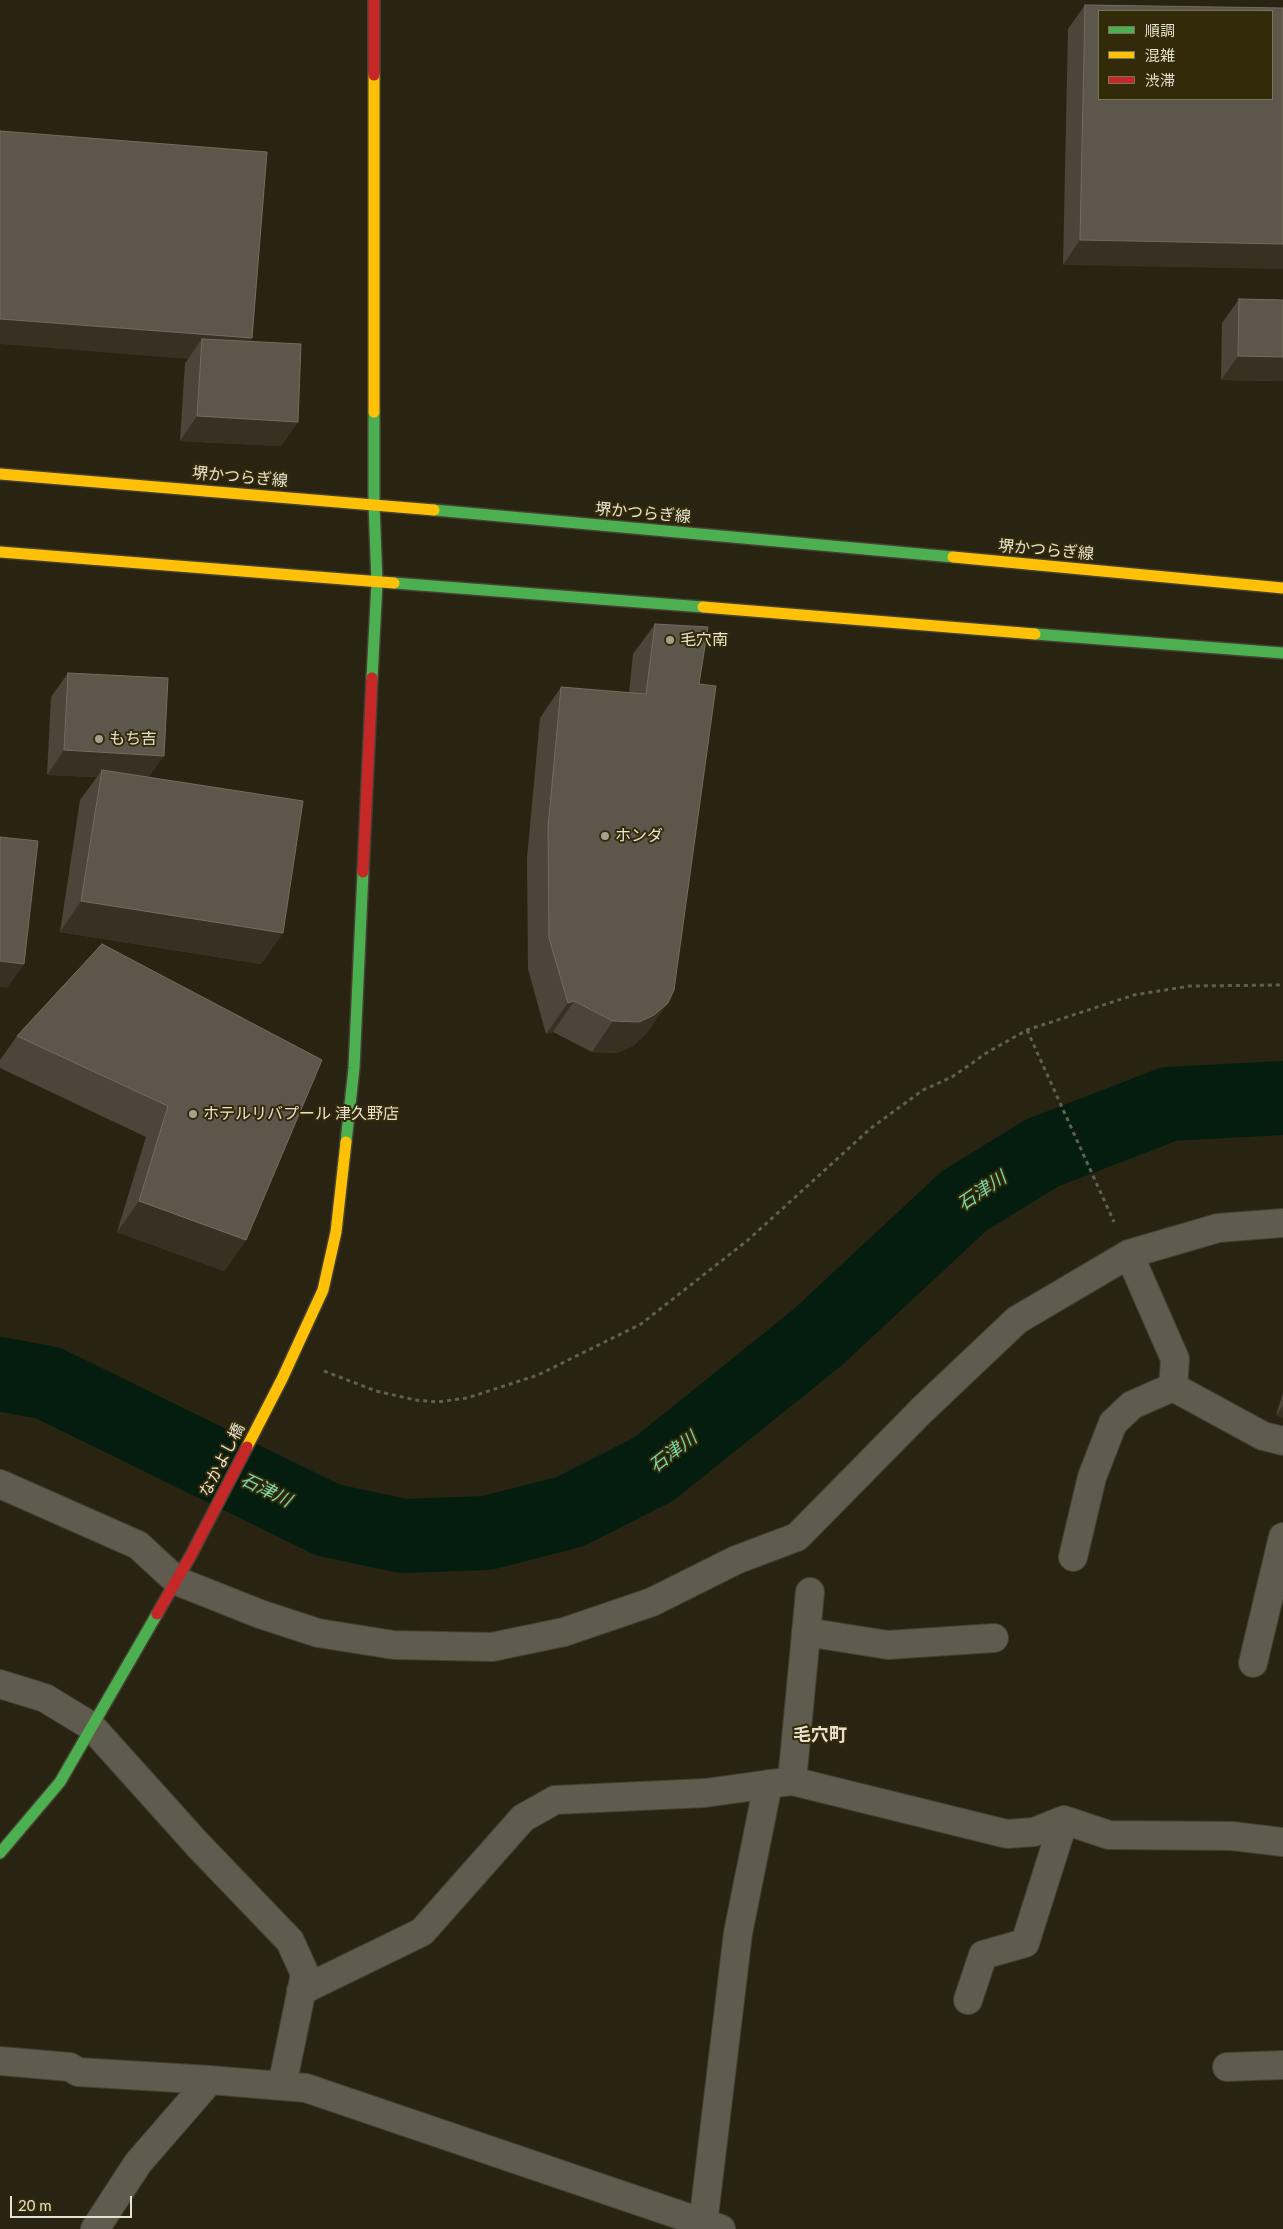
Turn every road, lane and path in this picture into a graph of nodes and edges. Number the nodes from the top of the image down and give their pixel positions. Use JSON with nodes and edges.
{"nodes":[{"id":1,"x":374,"y":0,"type":"edge"},
{"id":2,"x":0,"y":474,"type":"edge"},
{"id":3,"x":374,"y":504,"type":"junction"},
{"id":4,"x":0,"y":552,"type":"edge"},
{"id":5,"x":377,"y":582,"type":"junction"},
{"id":6,"x":1283,"y":588,"type":"edge"},
{"id":7,"x":1283,"y":654,"type":"edge"},
{"id":8,"x":1283,"y":985,"type":"edge"},
{"id":9,"x":1027,"y":1030,"type":"junction"},
{"id":10,"x":1283,"y":1223,"type":"edge"},
{"id":11,"x":1116,"y":1227,"type":"dead end"},
{"id":12,"x":1129,"y":1254,"type":"junction"},
{"id":13,"x":290,"y":1362,"type":"junction"},
{"id":14,"x":1173,"y":1388,"type":"junction"},
{"id":15,"x":1283,"y":1441,"type":"edge"},
{"id":16,"x":0,"y":1484,"type":"edge"},
{"id":17,"x":1283,"y":1537,"type":"edge"},
{"id":18,"x":1073,"y":1557,"type":"dead end"},
{"id":19,"x":177,"y":1581,"type":"junction"},
{"id":20,"x":810,"y":1592,"type":"dead end"},
{"id":21,"x":806,"y":1632,"type":"junction"},
{"id":22,"x":994,"y":1638,"type":"dead end"},
{"id":23,"x":1252,"y":1663,"type":"dead end"},
{"id":24,"x":0,"y":1684,"type":"edge"},
{"id":25,"x":91,"y":1726,"type":"junction"},
{"id":26,"x":780,"y":1783,"type":"junction"},
{"id":27,"x":1064,"y":1820,"type":"junction"},
{"id":28,"x":1283,"y":1842,"type":"edge"},
{"id":29,"x":0,"y":1853,"type":"edge"},
{"id":30,"x":301,"y":1991,"type":"junction"},
{"id":31,"x":968,"y":2000,"type":"dead end"},
{"id":32,"x":0,"y":2061,"type":"edge"},
{"id":33,"x":1283,"y":2065,"type":"edge"},
{"id":34,"x":1227,"y":2067,"type":"dead end"},
{"id":35,"x":210,"y":2080,"type":"junction"},
{"id":36,"x":282,"y":2086,"type":"junction"},
{"id":37,"x":712,"y":2226,"type":"edge"},
{"id":38,"x":95,"y":2229,"type":"edge"}],
"edges":[{"from":1,"to":3,"type":"main road","name":"なかよし橋"},
{"from":2,"to":3,"type":"main road","name":"堺かつらぎ線"},
{"from":3,"to":5,"type":"main road","name":"なかよし橋"},
{"from":3,"to":6,"type":"main road","name":"堺かつらぎ線"},
{"from":4,"to":5,"type":"main road"},
{"from":5,"to":7,"type":"main road"},
{"from":5,"to":13,"type":"main road","name":"なかよし橋"},
{"from":8,"to":9,"type":"path"},
{"from":9,"to":11,"type":"path"},
{"from":9,"to":13,"type":"path"},
{"from":10,"to":12,"type":"street"},
{"from":12,"to":14,"type":"street"},
{"from":12,"to":19,"type":"street"},
{"from":13,"to":19,"type":"main road","name":"なかよし橋"},
{"from":14,"to":15,"type":"street"},
{"from":14,"to":18,"type":"street"},
{"from":16,"to":19,"type":"street"},
{"from":17,"to":23,"type":"street"},
{"from":19,"to":25,"type":"main road","name":"なかよし橋"},
{"from":20,"to":21,"type":"street"},
{"from":21,"to":22,"type":"street"},
{"from":21,"to":26,"type":"street"},
{"from":24,"to":25,"type":"street"},
{"from":25,"to":29,"type":"main road","name":"なかよし橋"},
{"from":25,"to":30,"type":"street"},
{"from":26,"to":27,"type":"street"},
{"from":26,"to":30,"type":"street"},
{"from":26,"to":37,"type":"street"},
{"from":27,"to":28,"type":"street"},
{"from":27,"to":31,"type":"street"},
{"from":30,"to":36,"type":"street"},
{"from":32,"to":35,"type":"street"},
{"from":33,"to":34,"type":"street"},
{"from":35,"to":36,"type":"street"},
{"from":35,"to":38,"type":"street"},
{"from":36,"to":37,"type":"street"}]}
